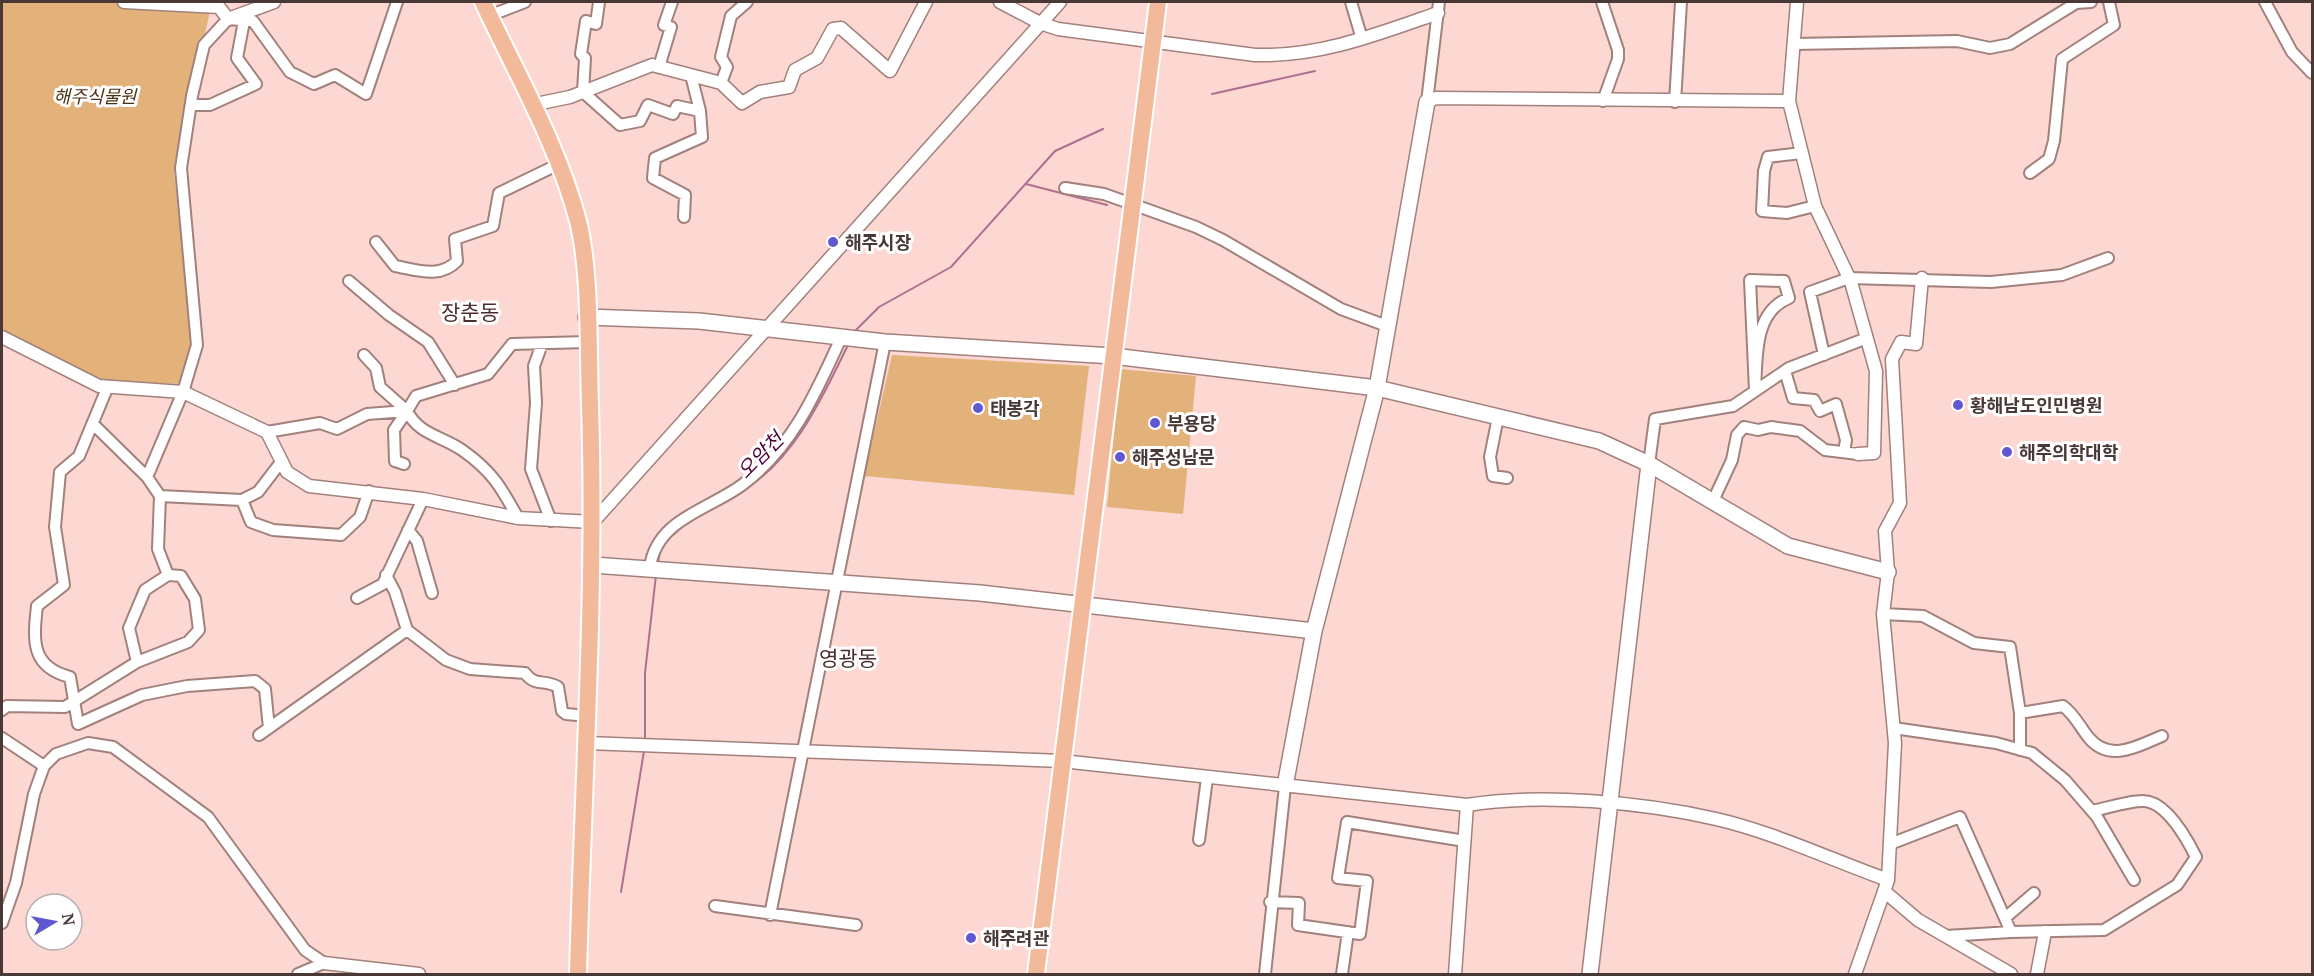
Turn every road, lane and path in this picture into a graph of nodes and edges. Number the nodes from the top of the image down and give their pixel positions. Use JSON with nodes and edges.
{"nodes":[{"id":1,"x":124,"y":2,"type":"edge"},
{"id":2,"x":274,"y":2,"type":"edge"},
{"id":3,"x":397,"y":2,"type":"edge"},
{"id":4,"x":525,"y":2,"type":"edge"},
{"id":5,"x":599,"y":2,"type":"edge"},
{"id":6,"x":672,"y":2,"type":"edge"},
{"id":7,"x":747,"y":2,"type":"edge"},
{"id":8,"x":926,"y":2,"type":"edge"},
{"id":9,"x":1000,"y":2,"type":"edge"},
{"id":10,"x":1060,"y":2,"type":"edge"},
{"id":11,"x":1158,"y":2,"type":"edge"},
{"id":12,"x":1351,"y":2,"type":"edge"},
{"id":13,"x":1602,"y":2,"type":"edge"},
{"id":14,"x":1681,"y":2,"type":"edge"},
{"id":15,"x":1797,"y":2,"type":"edge"},
{"id":16,"x":2076,"y":2,"type":"edge"},
{"id":17,"x":2091,"y":2,"type":"edge"},
{"id":18,"x":2109,"y":2,"type":"edge"},
{"id":19,"x":2265,"y":2,"type":"edge"},
{"id":20,"x":1439,"y":7,"type":"edge"},
{"id":21,"x":486,"y":9,"type":"edge"},
{"id":22,"x":228,"y":20,"type":"junction"},
{"id":23,"x":244,"y":21,"type":"junction"},
{"id":24,"x":1040,"y":23,"type":"junction"},
{"id":25,"x":1362,"y":39,"type":"junction"},
{"id":26,"x":1154,"y":42,"type":"junction"},
{"id":27,"x":1794,"y":44,"type":"junction"},
{"id":28,"x":659,"y":67,"type":"junction"},
{"id":29,"x":2313,"y":73,"type":"edge"},
{"id":30,"x":691,"y":75,"type":"junction"},
{"id":31,"x":721,"y":82,"type":"junction"},
{"id":32,"x":583,"y":92,"type":"junction"},
{"id":33,"x":1603,"y":101,"type":"junction"},
{"id":34,"x":1789,"y":101,"type":"junction"},
{"id":35,"x":1427,"y":102,"type":"junction"},
{"id":36,"x":1675,"y":102,"type":"junction"},
{"id":37,"x":191,"y":105,"type":"junction"},
{"id":38,"x":531,"y":105,"type":"junction"},
{"id":39,"x":700,"y":111,"type":"junction"},
{"id":40,"x":1802,"y":153,"type":"junction"},
{"id":41,"x":559,"y":164,"type":"junction"},
{"id":42,"x":2030,"y":173,"type":"dead end"},
{"id":43,"x":1065,"y":188,"type":"dead end"},
{"id":44,"x":1132,"y":205,"type":"junction"},
{"id":45,"x":1815,"y":206,"type":"junction"},
{"id":46,"x":684,"y":217,"type":"dead end"},
{"id":47,"x":376,"y":242,"type":"dead end"},
{"id":48,"x":2108,"y":258,"type":"dead end"},
{"id":49,"x":1849,"y":278,"type":"junction"},
{"id":50,"x":1922,"y":278,"type":"junction"},
{"id":51,"x":349,"y":281,"type":"dead end"},
{"id":52,"x":586,"y":317,"type":"junction"},
{"id":53,"x":1387,"y":326,"type":"junction"},
{"id":54,"x":765,"y":330,"type":"junction"},
{"id":55,"x":2,"y":337,"type":"edge"},
{"id":56,"x":841,"y":338,"type":"junction"},
{"id":57,"x":1867,"y":338,"type":"junction"},
{"id":58,"x":588,"y":342,"type":"junction"},
{"id":59,"x":885,"y":342,"type":"junction"},
{"id":60,"x":542,"y":344,"type":"junction"},
{"id":61,"x":364,"y":355,"type":"dead end"},
{"id":62,"x":1824,"y":355,"type":"junction"},
{"id":63,"x":1113,"y":356,"type":"junction"},
{"id":64,"x":1785,"y":371,"type":"junction"},
{"id":65,"x":455,"y":385,"type":"junction"},
{"id":66,"x":108,"y":386,"type":"junction"},
{"id":67,"x":1377,"y":388,"type":"junction"},
{"id":68,"x":1755,"y":391,"type":"junction"},
{"id":69,"x":183,"y":392,"type":"junction"},
{"id":70,"x":406,"y":411,"type":"junction"},
{"id":71,"x":1498,"y":417,"type":"junction"},
{"id":72,"x":93,"y":424,"type":"junction"},
{"id":73,"x":267,"y":432,"type":"junction"},
{"id":74,"x":1844,"y":452,"type":"junction"},
{"id":75,"x":1858,"y":454,"type":"joint"},
{"id":76,"x":281,"y":462,"type":"junction"},
{"id":77,"x":405,"y":464,"type":"dead end"},
{"id":78,"x":1650,"y":465,"type":"junction"},
{"id":79,"x":147,"y":477,"type":"junction"},
{"id":80,"x":1508,"y":478,"type":"dead end"},
{"id":81,"x":369,"y":491,"type":"junction"},
{"id":82,"x":160,"y":496,"type":"junction"},
{"id":83,"x":423,"y":499,"type":"junction"},
{"id":84,"x":242,"y":500,"type":"junction"},
{"id":85,"x":1712,"y":503,"type":"junction"},
{"id":86,"x":518,"y":518,"type":"junction"},
{"id":87,"x":551,"y":521,"type":"junction"},
{"id":88,"x":592,"y":522,"type":"junction"},
{"id":89,"x":408,"y":530,"type":"junction"},
{"id":90,"x":593,"y":565,"type":"junction"},
{"id":91,"x":656,"y":568,"type":"junction"},
{"id":92,"x":1888,"y":572,"type":"junction"},
{"id":93,"x":168,"y":575,"type":"junction"},
{"id":94,"x":386,"y":575,"type":"junction"},
{"id":95,"x":838,"y":581,"type":"junction"},
{"id":96,"x":432,"y":593,"type":"dead end"},
{"id":97,"x":357,"y":598,"type":"dead end"},
{"id":98,"x":1081,"y":605,"type":"junction"},
{"id":99,"x":1883,"y":614,"type":"junction"},
{"id":100,"x":407,"y":630,"type":"junction"},
{"id":101,"x":1314,"y":631,"type":"junction"},
{"id":102,"x":137,"y":662,"type":"junction"},
{"id":103,"x":75,"y":701,"type":"junction"},
{"id":104,"x":2,"y":710,"type":"edge"},
{"id":105,"x":2020,"y":713,"type":"junction"},
{"id":106,"x":588,"y":716,"type":"junction"},
{"id":107,"x":269,"y":728,"type":"junction"},
{"id":108,"x":1894,"y":728,"type":"junction"},
{"id":109,"x":259,"y":735,"type":"dead end"},
{"id":110,"x":2162,"y":736,"type":"dead end"},
{"id":111,"x":2,"y":738,"type":"edge"},
{"id":112,"x":587,"y":743,"type":"junction"},
{"id":113,"x":2020,"y":750,"type":"junction"},
{"id":114,"x":801,"y":752,"type":"junction"},
{"id":115,"x":1062,"y":761,"type":"junction"},
{"id":116,"x":44,"y":766,"type":"junction"},
{"id":117,"x":1207,"y":778,"type":"junction"},
{"id":118,"x":1285,"y":786,"type":"junction"},
{"id":119,"x":1612,"y":803,"type":"junction"},
{"id":120,"x":1467,"y":805,"type":"junction"},
{"id":121,"x":2092,"y":811,"type":"junction"},
{"id":122,"x":1199,"y":840,"type":"dead end"},
{"id":123,"x":1465,"y":841,"type":"junction"},
{"id":124,"x":1890,"y":844,"type":"junction"},
{"id":125,"x":2134,"y":880,"type":"dead end"},
{"id":126,"x":1886,"y":886,"type":"junction"},
{"id":127,"x":2034,"y":893,"type":"dead end"},
{"id":128,"x":1270,"y":902,"type":"junction"},
{"id":129,"x":715,"y":906,"type":"dead end"},
{"id":130,"x":770,"y":915,"type":"junction"},
{"id":131,"x":2005,"y":918,"type":"junction"},
{"id":132,"x":2,"y":923,"type":"edge"},
{"id":133,"x":856,"y":925,"type":"dead end"},
{"id":134,"x":1348,"y":932,"type":"junction"},
{"id":135,"x":2011,"y":932,"type":"junction"},
{"id":136,"x":2045,"y":932,"type":"junction"},
{"id":137,"x":1946,"y":936,"type":"junction"},
{"id":138,"x":324,"y":963,"type":"junction"},
{"id":139,"x":1268,"y":974,"type":"edge"},
{"id":140,"x":298,"y":975,"type":"edge"},
{"id":141,"x":419,"y":975,"type":"edge"},
{"id":142,"x":578,"y":975,"type":"edge"},
{"id":143,"x":1036,"y":975,"type":"edge"},
{"id":144,"x":1342,"y":975,"type":"edge"},
{"id":145,"x":1455,"y":975,"type":"edge"},
{"id":146,"x":1590,"y":975,"type":"edge"},
{"id":147,"x":1855,"y":975,"type":"edge"},
{"id":148,"x":2011,"y":975,"type":"edge"},
{"id":149,"x":2037,"y":975,"type":"edge"}],
"edges":[{"from":1,"to":22,"type":"street"},
{"from":2,"to":22,"type":"street"},
{"from":3,"to":23,"type":"street"},
{"from":4,"to":21,"type":"street"},
{"from":5,"to":32,"type":"street"},
{"from":6,"to":28,"type":"street"},
{"from":7,"to":31,"type":"street"},
{"from":8,"to":31,"type":"street"},
{"from":9,"to":24,"type":"street"},
{"from":10,"to":24,"type":"street"},
{"from":11,"to":26,"type":"main road"},
{"from":12,"to":25,"type":"street"},
{"from":13,"to":33,"type":"street"},
{"from":14,"to":36,"type":"street"},
{"from":15,"to":27,"type":"street"},
{"from":16,"to":17,"type":"street"},
{"from":16,"to":27,"type":"street"},
{"from":18,"to":42,"type":"street"},
{"from":19,"to":29,"type":"street"},
{"from":20,"to":25,"type":"street"},
{"from":20,"to":35,"type":"street"},
{"from":21,"to":38,"type":"main road"},
{"from":22,"to":23,"type":"street"},
{"from":22,"to":37,"type":"street"},
{"from":23,"to":37,"type":"street"},
{"from":24,"to":26,"type":"street"},
{"from":24,"to":54,"type":"street"},
{"from":25,"to":26,"type":"street"},
{"from":26,"to":44,"type":"main road"},
{"from":27,"to":34,"type":"street"},
{"from":28,"to":30,"type":"street"},
{"from":28,"to":32,"type":"street"},
{"from":30,"to":31,"type":"street"},
{"from":30,"to":39,"type":"street"},
{"from":32,"to":38,"type":"street"},
{"from":32,"to":39,"type":"street"},
{"from":33,"to":35,"type":"street"},
{"from":33,"to":36,"type":"street"},
{"from":34,"to":36,"type":"street"},
{"from":34,"to":40,"type":"street"},
{"from":35,"to":53,"type":"main road"},
{"from":37,"to":69,"type":"street"},
{"from":38,"to":41,"type":"main road"},
{"from":39,"to":46,"type":"street"},
{"from":40,"to":45,"type":"street"},
{"from":40,"to":45,"type":"street"},
{"from":41,"to":47,"type":"street"},
{"from":41,"to":52,"type":"main road"},
{"from":43,"to":44,"type":"street"},
{"from":44,"to":53,"type":"street"},
{"from":44,"to":63,"type":"main road"},
{"from":45,"to":49,"type":"street"},
{"from":48,"to":50,"type":"street"},
{"from":49,"to":50,"type":"street"},
{"from":49,"to":57,"type":"street"},
{"from":49,"to":62,"type":"street"},
{"from":50,"to":92,"type":"street"},
{"from":51,"to":65,"type":"street"},
{"from":52,"to":54,"type":"main road"},
{"from":52,"to":58,"type":"main road"},
{"from":53,"to":67,"type":"main road"},
{"from":54,"to":56,"type":"main road"},
{"from":54,"to":88,"type":"street"},
{"from":55,"to":66,"type":"street"},
{"from":56,"to":59,"type":"main road"},
{"from":56,"to":91,"type":"street"},
{"from":57,"to":62,"type":"street"},
{"from":57,"to":75,"type":"street"},
{"from":58,"to":60,"type":"street"},
{"from":58,"to":88,"type":"main road"},
{"from":59,"to":63,"type":"main road"},
{"from":59,"to":95,"type":"street"},
{"from":60,"to":65,"type":"street"},
{"from":60,"to":87,"type":"street"},
{"from":61,"to":70,"type":"street"},
{"from":62,"to":64,"type":"street"},
{"from":63,"to":67,"type":"main road"},
{"from":63,"to":98,"type":"main road"},
{"from":64,"to":68,"type":"street"},
{"from":64,"to":74,"type":"street"},
{"from":65,"to":70,"type":"street"},
{"from":66,"to":69,"type":"street"},
{"from":66,"to":72,"type":"street"},
{"from":67,"to":71,"type":"main road"},
{"from":67,"to":101,"type":"main road"},
{"from":68,"to":68,"type":"street"},
{"from":68,"to":78,"type":"street"},
{"from":69,"to":73,"type":"street"},
{"from":69,"to":79,"type":"street"},
{"from":70,"to":73,"type":"street"},
{"from":70,"to":77,"type":"street"},
{"from":70,"to":86,"type":"street"},
{"from":71,"to":78,"type":"main road"},
{"from":71,"to":80,"type":"street"},
{"from":72,"to":79,"type":"street"},
{"from":72,"to":103,"type":"street"},
{"from":73,"to":76,"type":"street"},
{"from":74,"to":75,"type":"street"},
{"from":74,"to":85,"type":"street"},
{"from":76,"to":81,"type":"street"},
{"from":76,"to":84,"type":"street"},
{"from":78,"to":85,"type":"main road"},
{"from":78,"to":119,"type":"main road"},
{"from":79,"to":82,"type":"street"},
{"from":81,"to":83,"type":"street"},
{"from":81,"to":84,"type":"street"},
{"from":82,"to":84,"type":"street"},
{"from":82,"to":93,"type":"street"},
{"from":83,"to":86,"type":"street"},
{"from":83,"to":89,"type":"street"},
{"from":85,"to":92,"type":"main road"},
{"from":86,"to":87,"type":"street"},
{"from":87,"to":88,"type":"street"},
{"from":88,"to":90,"type":"main road"},
{"from":89,"to":94,"type":"street"},
{"from":89,"to":96,"type":"street"},
{"from":90,"to":91,"type":"main road"},
{"from":90,"to":106,"type":"main road"},
{"from":91,"to":95,"type":"main road"},
{"from":92,"to":99,"type":"street"},
{"from":93,"to":102,"type":"street"},
{"from":93,"to":102,"type":"street"},
{"from":94,"to":97,"type":"street"},
{"from":94,"to":100,"type":"street"},
{"from":95,"to":98,"type":"main road"},
{"from":95,"to":114,"type":"street"},
{"from":98,"to":101,"type":"main road"},
{"from":98,"to":115,"type":"main road"},
{"from":99,"to":105,"type":"street"},
{"from":99,"to":108,"type":"street"},
{"from":100,"to":106,"type":"street"},
{"from":100,"to":107,"type":"street"},
{"from":101,"to":118,"type":"main road"},
{"from":102,"to":103,"type":"street"},
{"from":103,"to":104,"type":"street"},
{"from":103,"to":107,"type":"street"},
{"from":105,"to":110,"type":"street"},
{"from":105,"to":113,"type":"street"},
{"from":106,"to":112,"type":"main road"},
{"from":107,"to":109,"type":"street"},
{"from":108,"to":113,"type":"street"},
{"from":108,"to":124,"type":"street"},
{"from":111,"to":116,"type":"street"},
{"from":112,"to":114,"type":"street"},
{"from":112,"to":142,"type":"main road"},
{"from":113,"to":121,"type":"street"},
{"from":114,"to":115,"type":"street"},
{"from":114,"to":130,"type":"street"},
{"from":115,"to":117,"type":"street"},
{"from":115,"to":143,"type":"main road"},
{"from":116,"to":132,"type":"street"},
{"from":116,"to":138,"type":"street"},
{"from":117,"to":118,"type":"street"},
{"from":117,"to":122,"type":"street"},
{"from":118,"to":120,"type":"street"},
{"from":118,"to":128,"type":"street"},
{"from":119,"to":120,"type":"street"},
{"from":119,"to":126,"type":"street"},
{"from":119,"to":146,"type":"main road"},
{"from":120,"to":123,"type":"street"},
{"from":121,"to":125,"type":"street"},
{"from":121,"to":136,"type":"street"},
{"from":123,"to":134,"type":"street"},
{"from":123,"to":145,"type":"street"},
{"from":124,"to":126,"type":"street"},
{"from":124,"to":131,"type":"street"},
{"from":126,"to":137,"type":"street"},
{"from":126,"to":147,"type":"street"},
{"from":127,"to":131,"type":"street"},
{"from":128,"to":134,"type":"street"},
{"from":128,"to":139,"type":"street"},
{"from":129,"to":130,"type":"street"},
{"from":130,"to":133,"type":"street"},
{"from":131,"to":135,"type":"street"},
{"from":134,"to":144,"type":"street"},
{"from":135,"to":136,"type":"street"},
{"from":135,"to":137,"type":"street"},
{"from":136,"to":149,"type":"street"},
{"from":137,"to":148,"type":"street"},
{"from":138,"to":140,"type":"street"},
{"from":138,"to":141,"type":"street"}]}
